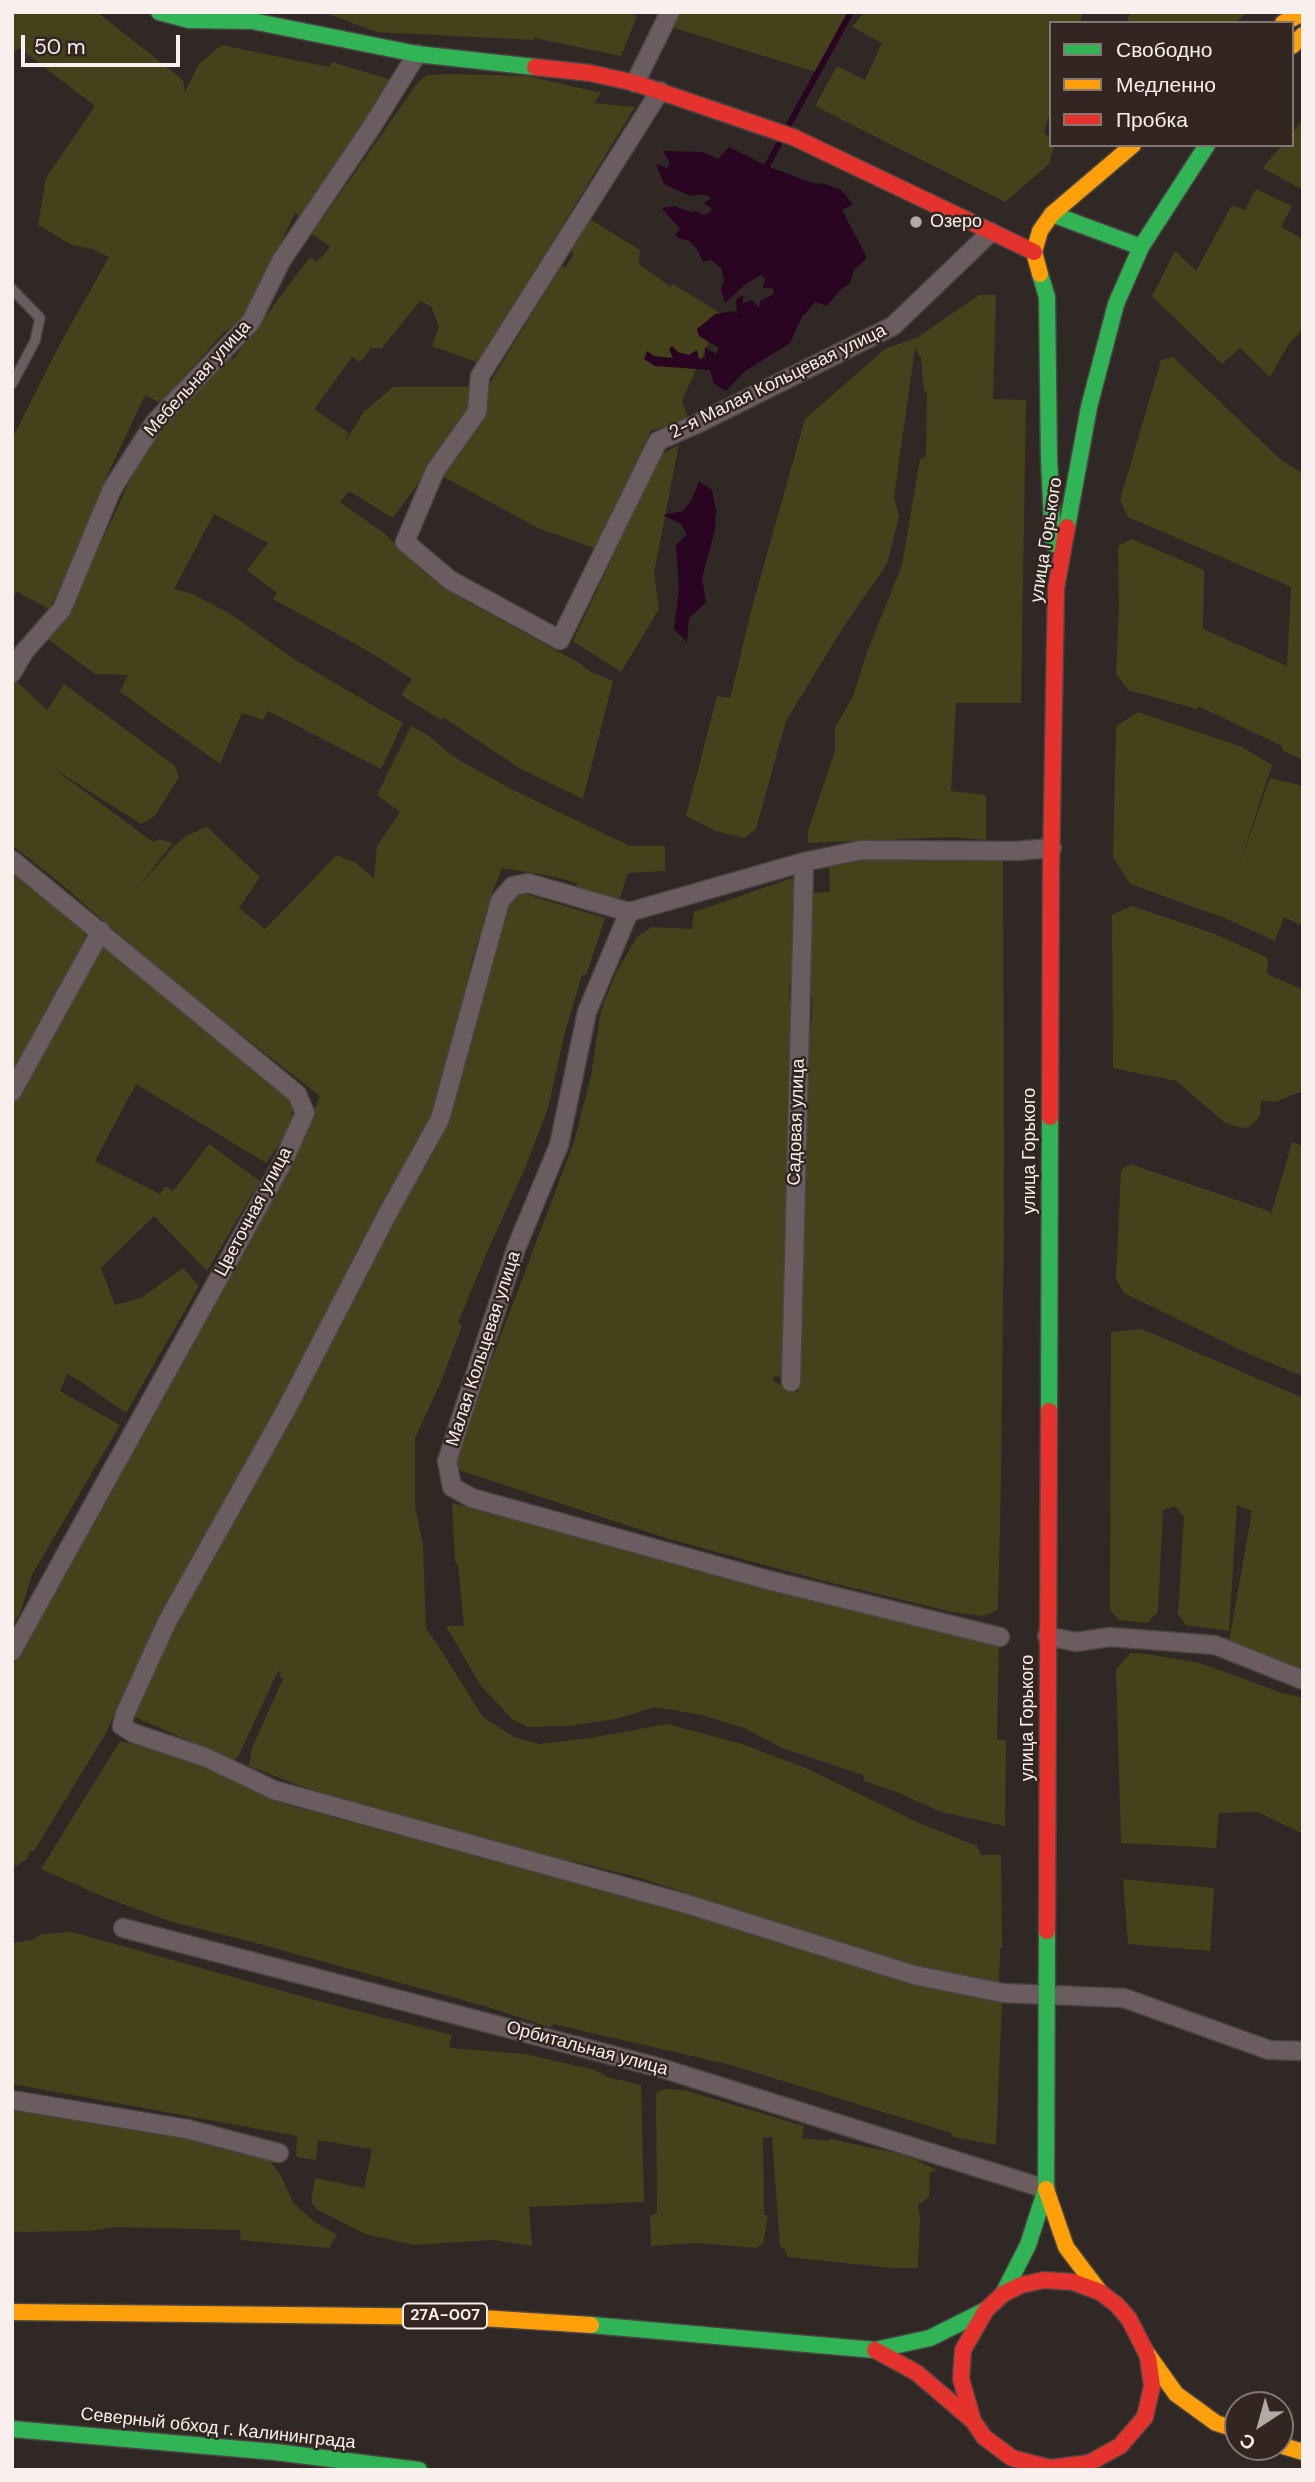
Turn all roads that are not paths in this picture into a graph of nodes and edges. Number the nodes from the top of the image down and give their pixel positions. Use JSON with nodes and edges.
{"nodes":[{"id":1,"x":159,"y":12,"type":"edge"},
{"id":2,"x":1303,"y":13,"type":"edge"},
{"id":3,"x":664,"y":15,"type":"edge"},
{"id":4,"x":1287,"y":21,"type":"edge"},
{"id":5,"x":417,"y":54,"type":"junction"},
{"id":6,"x":635,"y":83,"type":"junction"},
{"id":7,"x":660,"y":91,"type":"junction"},
{"id":8,"x":1131,"y":147,"type":"edge"},
{"id":9,"x":1207,"y":147,"type":"edge"},
{"id":10,"x":1052,"y":214,"type":"junction"},
{"id":11,"x":991,"y":232,"type":"junction"},
{"id":12,"x":1141,"y":247,"type":"junction"},
{"id":13,"x":1034,"y":252,"type":"junction"},
{"id":14,"x":12,"y":289,"type":"edge"},
{"id":15,"x":12,"y":384,"type":"edge"},
{"id":16,"x":1056,"y":588,"type":"junction"},
{"id":17,"x":12,"y":673,"type":"edge"},
{"id":18,"x":1052,"y":848,"type":"junction"},
{"id":19,"x":12,"y":860,"type":"edge"},
{"id":20,"x":804,"y":862,"type":"junction"},
{"id":21,"x":629,"y":912,"type":"junction"},
{"id":22,"x":101,"y":931,"type":"junction"},
{"id":23,"x":12,"y":1092,"type":"edge"},
{"id":24,"x":791,"y":1382,"type":"dead end"},
{"id":25,"x":1047,"y":1636,"type":"junction"},
{"id":26,"x":1000,"y":1637,"type":"dead end"},
{"id":27,"x":12,"y":1651,"type":"edge"},
{"id":28,"x":1303,"y":1680,"type":"edge"},
{"id":29,"x":123,"y":1928,"type":"dead end"},
{"id":30,"x":1048,"y":1994,"type":"junction"},
{"id":31,"x":1303,"y":2052,"type":"edge"},
{"id":32,"x":12,"y":2100,"type":"edge"},
{"id":33,"x":279,"y":2153,"type":"dead end"},
{"id":34,"x":1046,"y":2189,"type":"junction"},
{"id":35,"x":1100,"y":2292,"type":"junction"},
{"id":36,"x":1003,"y":2294,"type":"junction"},
{"id":37,"x":986,"y":2310,"type":"junction"},
{"id":38,"x":12,"y":2312,"type":"edge"},
{"id":39,"x":876,"y":2350,"type":"junction"},
{"id":40,"x":1148,"y":2356,"type":"junction"},
{"id":41,"x":973,"y":2421,"type":"junction"},
{"id":42,"x":1224,"y":2426,"type":"edge"},
{"id":43,"x":12,"y":2429,"type":"edge"},
{"id":44,"x":1014,"y":2464,"type":"edge"},
{"id":45,"x":1088,"y":2467,"type":"edge"},
{"id":46,"x":419,"y":2470,"type":"edge"}],
"edges":[{"from":1,"to":5,"type":"main road"},
{"from":2,"to":4,"type":"main road"},
{"from":3,"to":6,"type":"street"},
{"from":5,"to":6,"type":"main road"},
{"from":5,"to":17,"type":"street","name":"Мебельная улица"},
{"from":6,"to":7,"type":"main road"},
{"from":7,"to":11,"type":"main road"},
{"from":7,"to":11,"type":"street","name":"2-я Малая Кольцевая улица"},
{"from":8,"to":10,"type":"main road"},
{"from":9,"to":12,"type":"main road","name":"улица Горького"},
{"from":10,"to":12,"type":"main road"},
{"from":10,"to":13,"type":"main road"},
{"from":11,"to":13,"type":"main road"},
{"from":12,"to":16,"type":"main road","name":"улица Горького"},
{"from":13,"to":16,"type":"main road"},
{"from":14,"to":15,"type":"lane"},
{"from":16,"to":18,"type":"main road","name":"улица Горького"},
{"from":18,"to":20,"type":"street"},
{"from":18,"to":25,"type":"main road","name":"улица Горького"},
{"from":19,"to":22,"type":"street","name":"Цветочная улица"},
{"from":20,"to":21,"type":"street"},
{"from":20,"to":24,"type":"street","name":"Садовая улица"},
{"from":21,"to":26,"type":"street","name":"Малая Кольцевая улица"},
{"from":21,"to":30,"type":"street"},
{"from":22,"to":23,"type":"street"},
{"from":22,"to":27,"type":"street","name":"Цветочная улица"},
{"from":25,"to":28,"type":"street"},
{"from":25,"to":30,"type":"main road","name":"улица Горького"},
{"from":29,"to":34,"type":"street","name":"Орбитальная улица"},
{"from":30,"to":31,"type":"street"},
{"from":30,"to":34,"type":"main road","name":"улица Горького"},
{"from":32,"to":33,"type":"street"},
{"from":34,"to":35,"type":"main road"},
{"from":34,"to":36,"type":"main road"},
{"from":35,"to":36,"type":"main road"},
{"from":35,"to":40,"type":"main road"},
{"from":36,"to":37,"type":"main road"},
{"from":37,"to":39,"type":"main road","number":"27А-007"},
{"from":37,"to":41,"type":"main road"},
{"from":38,"to":39,"type":"main road","number":"27А-007"},
{"from":39,"to":41,"type":"main road","number":"27А-007"},
{"from":40,"to":42,"type":"main road"},
{"from":40,"to":45,"type":"main road"},
{"from":41,"to":44,"type":"main road"},
{"from":43,"to":46,"type":"main road","name":"Северный обход г. Калининграда"},
{"from":44,"to":45,"type":"main road"}]}
